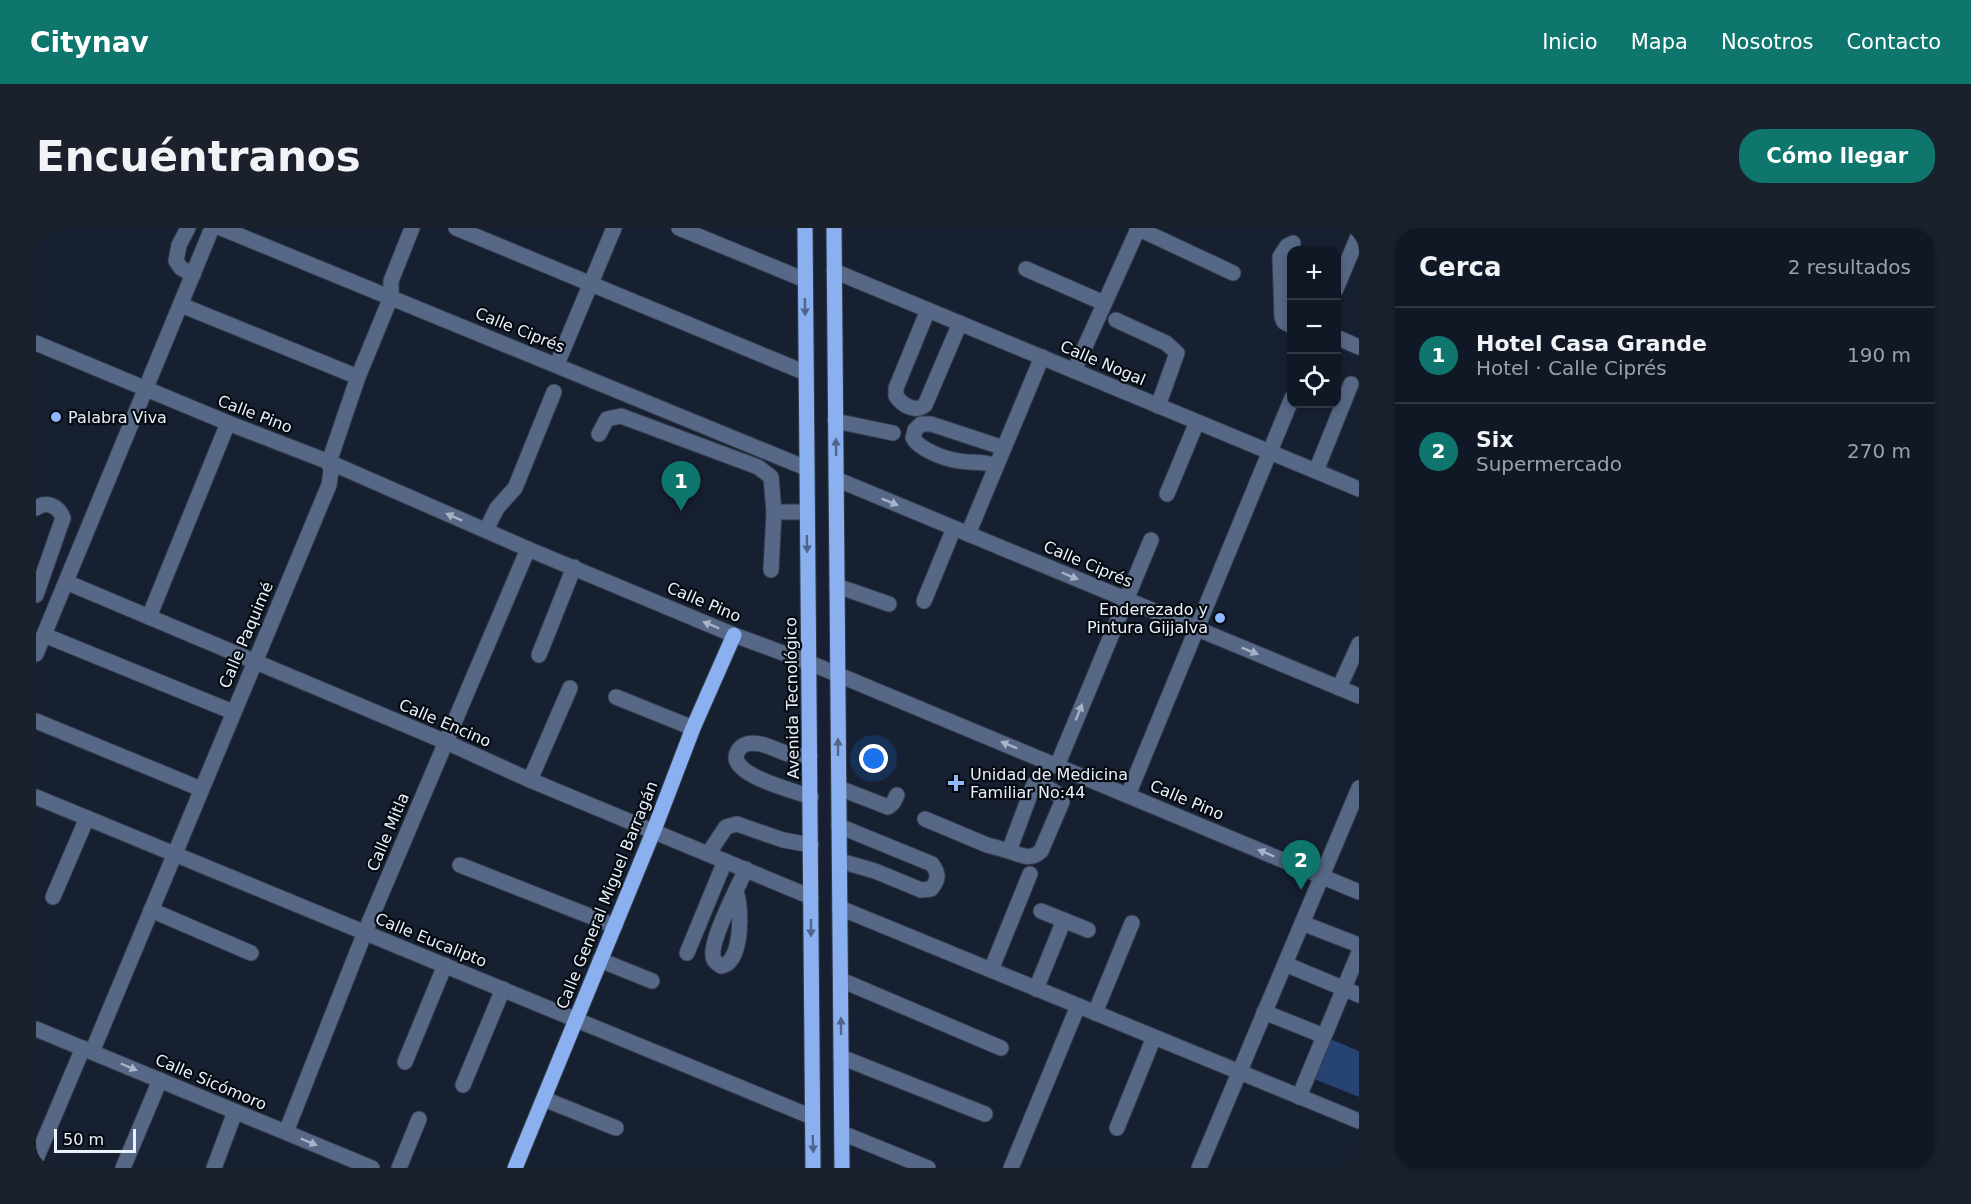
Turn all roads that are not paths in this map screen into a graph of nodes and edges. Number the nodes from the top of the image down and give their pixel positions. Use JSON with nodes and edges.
{"nodes":[{"id":1,"x":188,"y":228,"type":"edge"},
{"id":2,"x":212,"y":228,"type":"edge"},
{"id":3,"x":221,"y":228,"type":"edge"},
{"id":4,"x":412,"y":228,"type":"edge"},
{"id":5,"x":456,"y":228,"type":"edge"},
{"id":6,"x":614,"y":228,"type":"edge"},
{"id":7,"x":679,"y":228,"type":"edge"},
{"id":8,"x":805,"y":228,"type":"edge"},
{"id":9,"x":834,"y":228,"type":"edge"},
{"id":10,"x":1138,"y":228,"type":"edge"},
{"id":11,"x":1359,"y":234,"type":"edge"},
{"id":12,"x":1293,"y":243,"type":"dead end"},
{"id":13,"x":1026,"y":268,"type":"dead end"},
{"id":14,"x":834,"y":271,"type":"junction"},
{"id":15,"x":1233,"y":273,"type":"dead end"},
{"id":16,"x":193,"y":274,"type":"junction"},
{"id":17,"x":1341,"y":277,"type":"edge"},
{"id":18,"x":805,"y":280,"type":"junction"},
{"id":19,"x":591,"y":284,"type":"junction"},
{"id":20,"x":391,"y":297,"type":"junction"},
{"id":21,"x":1104,"y":303,"type":"junction"},
{"id":22,"x":181,"y":305,"type":"junction"},
{"id":23,"x":928,"y":310,"type":"junction"},
{"id":24,"x":1116,"y":320,"type":"dead end"},
{"id":25,"x":960,"y":323,"type":"junction"},
{"id":26,"x":1287,"y":324,"type":"edge"},
{"id":27,"x":1341,"y":339,"type":"edge"},
{"id":28,"x":36,"y":343,"type":"edge"},
{"id":29,"x":1359,"y":347,"type":"edge"},
{"id":30,"x":1042,"y":357,"type":"junction"},
{"id":31,"x":557,"y":364,"type":"junction"},
{"id":32,"x":1074,"y":370,"type":"junction"},
{"id":33,"x":806,"y":373,"type":"junction"},
{"id":34,"x":358,"y":377,"type":"junction"},
{"id":35,"x":1351,"y":384,"type":"dead end"},
{"id":36,"x":146,"y":389,"type":"junction"},
{"id":37,"x":554,"y":392,"type":"dead end"},
{"id":38,"x":1158,"y":406,"type":"junction"},
{"id":39,"x":1288,"y":408,"type":"edge"},
{"id":40,"x":835,"y":421,"type":"junction"},
{"id":41,"x":1197,"y":422,"type":"junction"},
{"id":42,"x":228,"y":423,"type":"junction"},
{"id":43,"x":893,"y":433,"type":"dead end"},
{"id":44,"x":599,"y":434,"type":"dead end"},
{"id":45,"x":1004,"y":448,"type":"junction"},
{"id":46,"x":1269,"y":452,"type":"junction"},
{"id":47,"x":330,"y":462,"type":"junction"},
{"id":48,"x":996,"y":466,"type":"junction"},
{"id":49,"x":806,"y":468,"type":"junction"},
{"id":50,"x":1316,"y":471,"type":"junction"},
{"id":51,"x":836,"y":479,"type":"junction"},
{"id":52,"x":1359,"y":489,"type":"edge"},
{"id":53,"x":1167,"y":494,"type":"dead end"},
{"id":54,"x":36,"y":508,"type":"edge"},
{"id":55,"x":774,"y":512,"type":"junction"},
{"id":56,"x":807,"y":513,"type":"junction"},
{"id":57,"x":486,"y":530,"type":"junction"},
{"id":58,"x":961,"y":531,"type":"junction"},
{"id":59,"x":1151,"y":540,"type":"dead end"},
{"id":60,"x":528,"y":549,"type":"junction"},
{"id":61,"x":574,"y":567,"type":"junction"},
{"id":62,"x":771,"y":570,"type":"dead end"},
{"id":63,"x":66,"y":582,"type":"junction"},
{"id":64,"x":837,"y":586,"type":"junction"},
{"id":65,"x":36,"y":595,"type":"edge"},
{"id":66,"x":1125,"y":599,"type":"junction"},
{"id":67,"x":924,"y":601,"type":"dead end"},
{"id":68,"x":889,"y":604,"type":"dead end"},
{"id":69,"x":149,"y":617,"type":"junction"},
{"id":70,"x":1196,"y":629,"type":"junction"},
{"id":71,"x":734,"y":635,"type":"junction"},
{"id":72,"x":39,"y":644,"type":"edge"},
{"id":73,"x":1359,"y":644,"type":"edge"},
{"id":74,"x":539,"y":655,"type":"dead end"},
{"id":75,"x":255,"y":662,"type":"junction"},
{"id":76,"x":810,"y":663,"type":"junction"},
{"id":77,"x":838,"y":675,"type":"junction"},
{"id":78,"x":570,"y":688,"type":"dead end"},
{"id":79,"x":1340,"y":688,"type":"junction"},
{"id":80,"x":1359,"y":696,"type":"edge"},
{"id":81,"x":616,"y":697,"type":"dead end"},
{"id":82,"x":233,"y":712,"type":"junction"},
{"id":83,"x":36,"y":721,"type":"edge"},
{"id":84,"x":693,"y":728,"type":"junction"},
{"id":85,"x":446,"y":742,"type":"junction"},
{"id":86,"x":810,"y":756,"type":"junction"},
{"id":87,"x":1051,"y":763,"type":"junction"},
{"id":88,"x":530,"y":780,"type":"junction"},
{"id":89,"x":1034,"y":784,"type":"junction"},
{"id":90,"x":839,"y":788,"type":"junction"},
{"id":91,"x":1359,"y":788,"type":"edge"},
{"id":92,"x":201,"y":789,"type":"junction"},
{"id":93,"x":897,"y":795,"type":"dead end"},
{"id":94,"x":1128,"y":795,"type":"junction"},
{"id":95,"x":36,"y":797,"type":"edge"},
{"id":96,"x":810,"y":797,"type":"junction"},
{"id":97,"x":87,"y":818,"type":"junction"},
{"id":98,"x":925,"y":819,"type":"dead end"},
{"id":99,"x":839,"y":826,"type":"junction"},
{"id":100,"x":654,"y":830,"type":"junction"},
{"id":101,"x":811,"y":845,"type":"junction"},
{"id":102,"x":1009,"y":852,"type":"junction"},
{"id":103,"x":174,"y":854,"type":"junction"},
{"id":104,"x":708,"y":854,"type":"junction"},
{"id":105,"x":725,"y":861,"type":"junction"},
{"id":106,"x":840,"y":861,"type":"junction"},
{"id":107,"x":460,"y":865,"type":"dead end"},
{"id":108,"x":746,"y":869,"type":"junction"},
{"id":109,"x":1030,"y":874,"type":"dead end"},
{"id":110,"x":1322,"y":876,"type":"junction"},
{"id":111,"x":736,"y":892,"type":"dead end"},
{"id":112,"x":1359,"y":892,"type":"edge"},
{"id":113,"x":53,"y":897,"type":"dead end"},
{"id":114,"x":811,"y":897,"type":"junction"},
{"id":115,"x":840,"y":908,"type":"junction"},
{"id":116,"x":151,"y":910,"type":"junction"},
{"id":117,"x":1041,"y":910,"type":"dead end"},
{"id":118,"x":1064,"y":920,"type":"junction"},
{"id":119,"x":1132,"y":923,"type":"dead end"},
{"id":120,"x":1302,"y":923,"type":"junction"},
{"id":121,"x":615,"y":926,"type":"junction"},
{"id":122,"x":1088,"y":930,"type":"dead end"},
{"id":123,"x":365,"y":932,"type":"junction"},
{"id":124,"x":1359,"y":945,"type":"edge"},
{"id":125,"x":1359,"y":952,"type":"edge"},
{"id":126,"x":251,"y":953,"type":"dead end"},
{"id":127,"x":687,"y":953,"type":"dead end"},
{"id":128,"x":600,"y":960,"type":"junction"},
{"id":129,"x":1285,"y":963,"type":"junction"},
{"id":130,"x":445,"y":965,"type":"junction"},
{"id":131,"x":991,"y":970,"type":"junction"},
{"id":132,"x":841,"y":980,"type":"junction"},
{"id":133,"x":652,"y":981,"type":"dead end"},
{"id":134,"x":503,"y":989,"type":"junction"},
{"id":135,"x":1036,"y":989,"type":"junction"},
{"id":136,"x":1344,"y":989,"type":"junction"},
{"id":137,"x":1359,"y":995,"type":"edge"},
{"id":138,"x":1078,"y":1006,"type":"junction"},
{"id":139,"x":1095,"y":1012,"type":"junction"},
{"id":140,"x":1264,"y":1012,"type":"junction"},
{"id":141,"x":576,"y":1020,"type":"junction"},
{"id":142,"x":36,"y":1029,"type":"edge"},
{"id":143,"x":1324,"y":1036,"type":"junction"},
{"id":144,"x":1154,"y":1037,"type":"junction"},
{"id":145,"x":1001,"y":1048,"type":"dead end"},
{"id":146,"x":87,"y":1050,"type":"junction"},
{"id":147,"x":841,"y":1057,"type":"junction"},
{"id":148,"x":405,"y":1062,"type":"dead end"},
{"id":149,"x":1239,"y":1072,"type":"junction"},
{"id":150,"x":160,"y":1080,"type":"junction"},
{"id":151,"x":463,"y":1085,"type":"dead end"},
{"id":152,"x":1299,"y":1097,"type":"junction"},
{"id":153,"x":544,"y":1099,"type":"junction"},
{"id":154,"x":236,"y":1112,"type":"junction"},
{"id":155,"x":985,"y":1114,"type":"dead end"},
{"id":156,"x":812,"y":1117,"type":"junction"},
{"id":157,"x":419,"y":1119,"type":"dead end"},
{"id":158,"x":1359,"y":1121,"type":"edge"},
{"id":159,"x":616,"y":1128,"type":"dead end"},
{"id":160,"x":1117,"y":1128,"type":"dead end"},
{"id":161,"x":286,"y":1132,"type":"junction"},
{"id":162,"x":842,"y":1132,"type":"junction"},
{"id":163,"x":36,"y":1159,"type":"edge"},
{"id":164,"x":123,"y":1168,"type":"edge"},
{"id":165,"x":214,"y":1168,"type":"edge"},
{"id":166,"x":372,"y":1168,"type":"edge"},
{"id":167,"x":399,"y":1168,"type":"edge"},
{"id":168,"x":515,"y":1168,"type":"edge"},
{"id":169,"x":813,"y":1168,"type":"edge"},
{"id":170,"x":842,"y":1168,"type":"edge"},
{"id":171,"x":928,"y":1168,"type":"edge"},
{"id":172,"x":1011,"y":1168,"type":"edge"},
{"id":173,"x":1199,"y":1168,"type":"edge"}],
"edges":[{"from":1,"to":16,"type":"street"},
{"from":2,"to":16,"type":"street"},
{"from":3,"to":20,"type":"street","name":"Calle Ciprés"},
{"from":4,"to":20,"type":"street","name":"Calle Paquimé"},
{"from":5,"to":19,"type":"street"},
{"from":6,"to":19,"type":"street"},
{"from":7,"to":18,"type":"street"},
{"from":8,"to":18,"type":"main road","name":"Avenida Tecnológico"},
{"from":9,"to":14,"type":"main road"},
{"from":10,"to":15,"type":"street"},
{"from":10,"to":21,"type":"street"},
{"from":11,"to":17,"type":"street"},
{"from":12,"to":26,"type":"street"},
{"from":13,"to":21,"type":"street"},
{"from":14,"to":23,"type":"street","name":"Calle Nogal"},
{"from":14,"to":40,"type":"main road"},
{"from":16,"to":22,"type":"street"},
{"from":18,"to":33,"type":"main road","name":"Avenida Tecnológico","one_way":true},
{"from":19,"to":31,"type":"street"},
{"from":19,"to":33,"type":"street"},
{"from":20,"to":31,"type":"street","name":"Calle Ciprés"},
{"from":20,"to":34,"type":"street","name":"Calle Paquimé"},
{"from":21,"to":32,"type":"street"},
{"from":22,"to":34,"type":"street"},
{"from":22,"to":36,"type":"street"},
{"from":23,"to":25,"type":"street","name":"Calle Nogal"},
{"from":23,"to":25,"type":"street"},
{"from":24,"to":38,"type":"street"},
{"from":25,"to":30,"type":"street","name":"Calle Nogal"},
{"from":27,"to":29,"type":"street"},
{"from":28,"to":36,"type":"street","name":"Calle Pino"},
{"from":30,"to":32,"type":"street","name":"Calle Nogal"},
{"from":30,"to":45,"type":"street"},
{"from":31,"to":49,"type":"street","name":"Calle Ciprés"},
{"from":32,"to":38,"type":"street","name":"Calle Nogal"},
{"from":33,"to":49,"type":"main road","name":"Avenida Tecnológico"},
{"from":34,"to":47,"type":"street","name":"Calle Paquimé"},
{"from":35,"to":50,"type":"street"},
{"from":36,"to":42,"type":"street","name":"Calle Pino"},
{"from":36,"to":63,"type":"street"},
{"from":37,"to":57,"type":"street"},
{"from":38,"to":41,"type":"street","name":"Calle Nogal"},
{"from":39,"to":46,"type":"street"},
{"from":40,"to":43,"type":"street"},
{"from":51,"to":40,"type":"main road","one_way":true},
{"from":41,"to":46,"type":"street","name":"Calle Nogal"},
{"from":41,"to":53,"type":"street"},
{"from":42,"to":47,"type":"street","name":"Calle Pino"},
{"from":42,"to":69,"type":"street"},
{"from":44,"to":55,"type":"street"},
{"from":45,"to":48,"type":"street"},
{"from":45,"to":48,"type":"street"},
{"from":46,"to":50,"type":"street","name":"Calle Nogal"},
{"from":46,"to":70,"type":"street"},
{"from":57,"to":47,"type":"street","name":"Calle Pino","one_way":true},
{"from":47,"to":75,"type":"street","name":"Calle Paquimé"},
{"from":48,"to":58,"type":"street"},
{"from":49,"to":56,"type":"main road","name":"Avenida Tecnológico"},
{"from":50,"to":52,"type":"street","name":"Calle Nogal"},
{"from":51,"to":58,"type":"street","name":"Calle Ciprés","one_way":true},
{"from":51,"to":64,"type":"main road"},
{"from":54,"to":65,"type":"street"},
{"from":55,"to":56,"type":"street"},
{"from":55,"to":62,"type":"street"},
{"from":56,"to":76,"type":"main road","name":"Avenida Tecnológico","one_way":true},
{"from":57,"to":60,"type":"street","name":"Calle Pino"},
{"from":58,"to":66,"type":"street","name":"Calle Ciprés","one_way":true},
{"from":58,"to":67,"type":"street"},
{"from":59,"to":66,"type":"street"},
{"from":60,"to":61,"type":"street","name":"Calle Pino"},
{"from":60,"to":85,"type":"street","name":"Calle Mitla"},
{"from":71,"to":61,"type":"street","name":"Calle Pino","one_way":true},
{"from":61,"to":74,"type":"street"},
{"from":63,"to":69,"type":"street","name":"Calle Encino"},
{"from":63,"to":72,"type":"street"},
{"from":64,"to":68,"type":"street"},
{"from":64,"to":77,"type":"main road"},
{"from":66,"to":70,"type":"street","name":"Calle Ciprés"},
{"from":87,"to":66,"type":"street","one_way":true},
{"from":69,"to":75,"type":"street","name":"Calle Encino"},
{"from":70,"to":79,"type":"street","name":"Calle Ciprés","one_way":true},
{"from":70,"to":94,"type":"street"},
{"from":71,"to":76,"type":"street","name":"Calle Pino"},
{"from":71,"to":84,"type":"main road","name":"Calle General Miguel Barragán"},
{"from":72,"to":82,"type":"street"},
{"from":73,"to":79,"type":"street"},
{"from":75,"to":82,"type":"street","name":"Calle Paquimé"},
{"from":75,"to":85,"type":"street","name":"Calle Encino"},
{"from":76,"to":77,"type":"street","name":"Calle Pino"},
{"from":76,"to":86,"type":"main road","name":"Avenida Tecnológico"},
{"from":87,"to":77,"type":"street","name":"Calle Pino","one_way":true},
{"from":90,"to":77,"type":"main road","one_way":true},
{"from":78,"to":88,"type":"street"},
{"from":79,"to":80,"type":"street","name":"Calle Ciprés"},
{"from":81,"to":84,"type":"street"},
{"from":82,"to":92,"type":"street","name":"Calle Paquimé"},
{"from":83,"to":92,"type":"street"},
{"from":84,"to":100,"type":"main road","name":"Calle General Miguel Barragán"},
{"from":85,"to":88,"type":"street","name":"Calle Encino"},
{"from":85,"to":123,"type":"street","name":"Calle Mitla"},
{"from":86,"to":96,"type":"main road","name":"Avenida Tecnológico"},
{"from":86,"to":96,"type":"street"},
{"from":87,"to":89,"type":"street"},
{"from":87,"to":94,"type":"street","name":"Calle Pino"},
{"from":88,"to":100,"type":"street","name":"Calle Encino"},
{"from":89,"to":102,"type":"street"},
{"from":89,"to":102,"type":"street"},
{"from":90,"to":93,"type":"street"},
{"from":90,"to":99,"type":"main road"},
{"from":91,"to":110,"type":"street"},
{"from":92,"to":103,"type":"street","name":"Calle Paquimé"},
{"from":110,"to":94,"type":"street","name":"Calle Pino","one_way":true},
{"from":95,"to":97,"type":"street","name":"Calle Eucalipto"},
{"from":96,"to":101,"type":"main road","name":"Avenida Tecnológico"},
{"from":97,"to":103,"type":"street","name":"Calle Eucalipto"},
{"from":97,"to":113,"type":"street"},
{"from":98,"to":102,"type":"street"},
{"from":99,"to":106,"type":"main road"},
{"from":99,"to":106,"type":"street"},
{"from":100,"to":104,"type":"street","name":"Calle Encino"},
{"from":100,"to":121,"type":"main road","name":"Calle General Miguel Barragán"},
{"from":101,"to":104,"type":"street"},
{"from":101,"to":114,"type":"main road","name":"Avenida Tecnológico"},
{"from":103,"to":116,"type":"street","name":"Calle Paquimé"},
{"from":103,"to":123,"type":"street","name":"Calle Eucalipto"},
{"from":104,"to":105,"type":"street","name":"Calle Encino"},
{"from":105,"to":108,"type":"street","name":"Calle Encino"},
{"from":105,"to":127,"type":"street"},
{"from":106,"to":115,"type":"main road"},
{"from":107,"to":121,"type":"street"},
{"from":108,"to":111,"type":"street"},
{"from":108,"to":114,"type":"street","name":"Calle Encino"},
{"from":109,"to":131,"type":"street"},
{"from":110,"to":112,"type":"street","name":"Calle Pino"},
{"from":110,"to":120,"type":"street"},
{"from":114,"to":156,"type":"main road","name":"Avenida Tecnológico","one_way":true},
{"from":115,"to":131,"type":"street"},
{"from":115,"to":132,"type":"main road"},
{"from":116,"to":126,"type":"street"},
{"from":116,"to":146,"type":"street","name":"Calle Paquimé"},
{"from":117,"to":118,"type":"street"},
{"from":118,"to":122,"type":"street"},
{"from":118,"to":135,"type":"street"},
{"from":119,"to":139,"type":"street"},
{"from":120,"to":124,"type":"street"},
{"from":120,"to":129,"type":"street"},
{"from":121,"to":128,"type":"main road","name":"Calle General Miguel Barragán"},
{"from":123,"to":130,"type":"street","name":"Calle Eucalipto"},
{"from":123,"to":161,"type":"street","name":"Calle Mitla"},
{"from":125,"to":136,"type":"street"},
{"from":128,"to":133,"type":"street"},
{"from":128,"to":141,"type":"main road","name":"Calle General Miguel Barragán"},
{"from":129,"to":136,"type":"street"},
{"from":129,"to":140,"type":"street"},
{"from":130,"to":134,"type":"street","name":"Calle Eucalipto"},
{"from":130,"to":148,"type":"street"},
{"from":131,"to":135,"type":"street"},
{"from":132,"to":145,"type":"street"},
{"from":147,"to":132,"type":"main road","one_way":true},
{"from":134,"to":141,"type":"street","name":"Calle Eucalipto"},
{"from":134,"to":151,"type":"street"},
{"from":135,"to":138,"type":"street"},
{"from":136,"to":137,"type":"street"},
{"from":136,"to":143,"type":"street"},
{"from":138,"to":139,"type":"street"},
{"from":138,"to":172,"type":"street"},
{"from":139,"to":144,"type":"street"},
{"from":140,"to":143,"type":"street"},
{"from":140,"to":149,"type":"street"},
{"from":141,"to":153,"type":"main road","name":"Calle General Miguel Barragán"},
{"from":141,"to":156,"type":"street","name":"Calle Eucalipto"},
{"from":142,"to":146,"type":"street","name":"Calle Sicómoro"},
{"from":143,"to":152,"type":"street"},
{"from":144,"to":149,"type":"street"},
{"from":144,"to":160,"type":"street"},
{"from":146,"to":150,"type":"street","name":"Calle Sicómoro","one_way":true},
{"from":146,"to":163,"type":"street","name":"Calle Paquimé"},
{"from":147,"to":155,"type":"street"},
{"from":147,"to":162,"type":"main road"},
{"from":149,"to":152,"type":"street"},
{"from":149,"to":173,"type":"street"},
{"from":150,"to":154,"type":"street","name":"Calle Sicómoro"},
{"from":150,"to":164,"type":"street"},
{"from":152,"to":158,"type":"street"},
{"from":153,"to":159,"type":"street"},
{"from":153,"to":168,"type":"main road","name":"Calle General Miguel Barragán"},
{"from":154,"to":161,"type":"street","name":"Calle Sicómoro"},
{"from":154,"to":165,"type":"street"},
{"from":156,"to":169,"type":"main road","name":"Avenida Tecnológico","one_way":true},
{"from":157,"to":167,"type":"street"},
{"from":161,"to":166,"type":"street","name":"Calle Sicómoro","one_way":true},
{"from":162,"to":170,"type":"main road"},
{"from":162,"to":171,"type":"street"}]}
